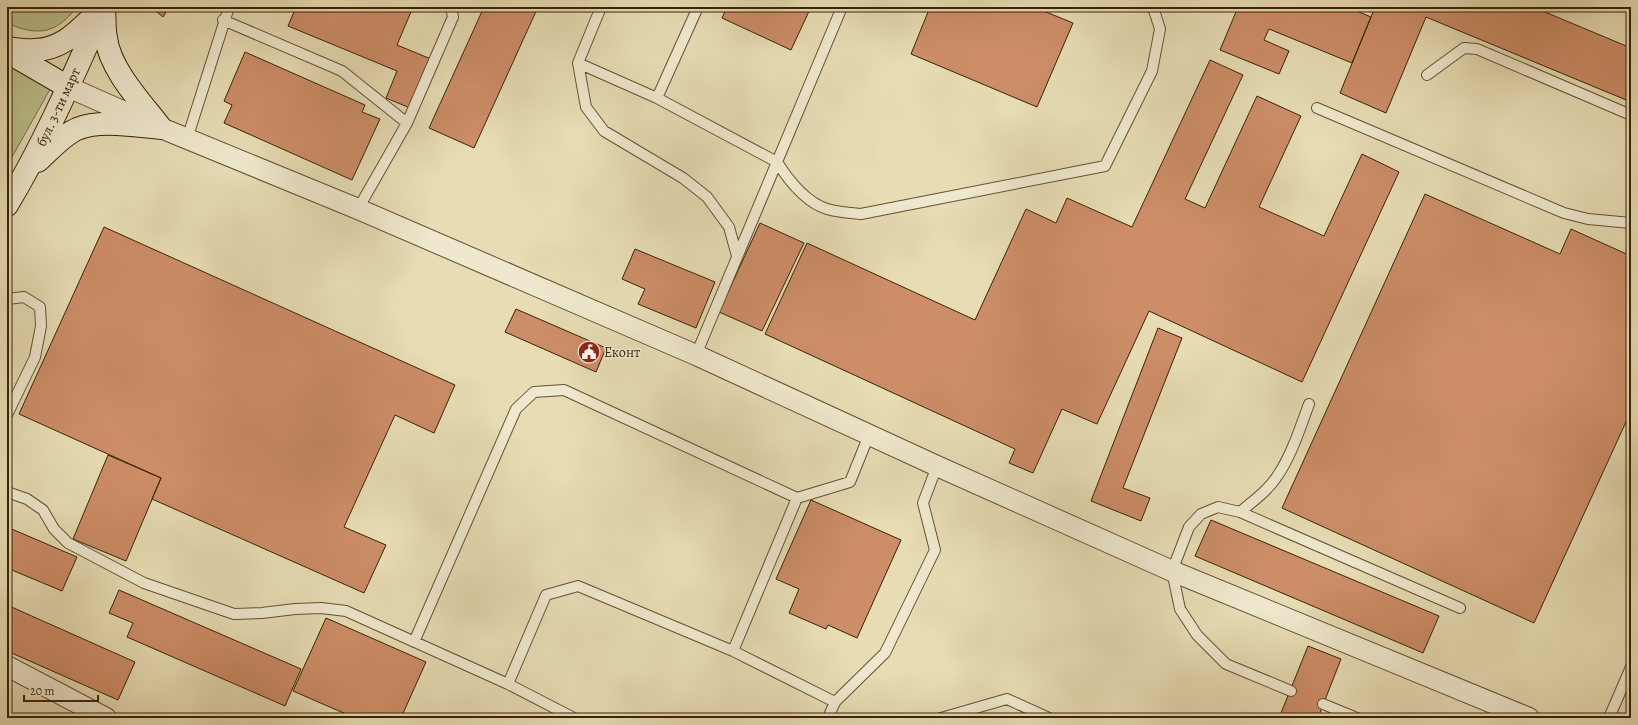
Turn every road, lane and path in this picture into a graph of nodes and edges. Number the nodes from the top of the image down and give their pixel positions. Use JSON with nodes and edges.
{"nodes":[{"id":1,"x":103,"y":7,"type":"edge"},
{"id":2,"x":228,"y":7,"type":"edge"},
{"id":3,"x":451,"y":7,"type":"edge"},
{"id":4,"x":601,"y":7,"type":"edge"},
{"id":5,"x":698,"y":7,"type":"edge"},
{"id":6,"x":842,"y":7,"type":"edge"},
{"id":7,"x":1153,"y":7,"type":"edge"},
{"id":8,"x":223,"y":20,"type":"junction"},
{"id":9,"x":7,"y":49,"type":"edge"},
{"id":10,"x":578,"y":63,"type":"junction"},
{"id":11,"x":1428,"y":75,"type":"dead end"},
{"id":12,"x":68,"y":87,"type":"junction"},
{"id":13,"x":657,"y":98,"type":"junction"},
{"id":14,"x":1317,"y":108,"type":"dead end"},
{"id":15,"x":1631,"y":115,"type":"edge"},
{"id":16,"x":407,"y":122,"type":"junction"},
{"id":17,"x":161,"y":128,"type":"junction"},
{"id":18,"x":187,"y":138,"type":"junction"},
{"id":19,"x":777,"y":162,"type":"junction"},
{"id":20,"x":29,"y":168,"type":"junction"},
{"id":21,"x":7,"y":205,"type":"edge"},
{"id":22,"x":358,"y":209,"type":"junction"},
{"id":23,"x":1631,"y":223,"type":"edge"},
{"id":24,"x":737,"y":256,"type":"junction"},
{"id":25,"x":7,"y":299,"type":"edge"},
{"id":26,"x":696,"y":355,"type":"junction"},
{"id":27,"x":1309,"y":404,"type":"dead end"},
{"id":28,"x":7,"y":415,"type":"edge"},
{"id":29,"x":869,"y":435,"type":"junction"},
{"id":30,"x":937,"y":466,"type":"junction"},
{"id":31,"x":7,"y":492,"type":"edge"},
{"id":32,"x":797,"y":498,"type":"junction"},
{"id":33,"x":1240,"y":512,"type":"junction"},
{"id":34,"x":1172,"y":571,"type":"junction"},
{"id":35,"x":1460,"y":608,"type":"dead end"},
{"id":36,"x":414,"y":642,"type":"junction"},
{"id":37,"x":733,"y":651,"type":"junction"},
{"id":38,"x":7,"y":666,"type":"edge"},
{"id":39,"x":1631,"y":667,"type":"edge"},
{"id":40,"x":508,"y":684,"type":"junction"},
{"id":41,"x":1290,"y":691,"type":"dead end"},
{"id":42,"x":835,"y":702,"type":"junction"},
{"id":43,"x":1323,"y":704,"type":"dead end"},
{"id":44,"x":106,"y":718,"type":"edge"},
{"id":45,"x":574,"y":718,"type":"edge"},
{"id":46,"x":828,"y":718,"type":"edge"},
{"id":47,"x":941,"y":718,"type":"edge"},
{"id":48,"x":1049,"y":718,"type":"edge"},
{"id":49,"x":1357,"y":718,"type":"edge"},
{"id":50,"x":1529,"y":718,"type":"edge"},
{"id":51,"x":1609,"y":718,"type":"edge"}],
"edges":[{"from":1,"to":9,"type":"main road"},
{"from":1,"to":12,"type":"main road","name":"бул. 3-ти март"},
{"from":1,"to":17,"type":"main road"},
{"from":2,"to":8,"type":"lane"},
{"from":3,"to":16,"type":"lane"},
{"from":4,"to":10,"type":"lane"},
{"from":5,"to":13,"type":"lane"},
{"from":6,"to":19,"type":"lane"},
{"from":7,"to":19,"type":"lane"},
{"from":8,"to":16,"type":"lane"},
{"from":8,"to":18,"type":"lane"},
{"from":9,"to":12,"type":"main road"},
{"from":10,"to":13,"type":"lane"},
{"from":10,"to":24,"type":"lane"},
{"from":11,"to":15,"type":"lane"},
{"from":12,"to":17,"type":"street"},
{"from":12,"to":20,"type":"main road","name":"бул. 3-ти март"},
{"from":13,"to":19,"type":"lane"},
{"from":14,"to":23,"type":"lane"},
{"from":16,"to":22,"type":"lane"},
{"from":17,"to":18,"type":"street"},
{"from":17,"to":20,"type":"main road"},
{"from":18,"to":22,"type":"street"},
{"from":19,"to":24,"type":"lane"},
{"from":20,"to":21,"type":"main road","name":"бул. 3-ти март"},
{"from":22,"to":26,"type":"street"},
{"from":24,"to":26,"type":"lane"},
{"from":25,"to":28,"type":"lane"},
{"from":26,"to":29,"type":"street"},
{"from":27,"to":33,"type":"lane"},
{"from":29,"to":30,"type":"street"},
{"from":29,"to":32,"type":"lane"},
{"from":30,"to":34,"type":"street"},
{"from":30,"to":42,"type":"lane"},
{"from":31,"to":36,"type":"lane"},
{"from":32,"to":36,"type":"lane"},
{"from":32,"to":37,"type":"lane"},
{"from":33,"to":34,"type":"lane"},
{"from":33,"to":35,"type":"lane"},
{"from":34,"to":41,"type":"lane"},
{"from":34,"to":50,"type":"street"},
{"from":36,"to":40,"type":"lane"},
{"from":37,"to":40,"type":"lane"},
{"from":37,"to":42,"type":"lane"},
{"from":38,"to":44,"type":"street"},
{"from":39,"to":51,"type":"lane"},
{"from":40,"to":45,"type":"lane"},
{"from":42,"to":46,"type":"lane"},
{"from":43,"to":49,"type":"lane"},
{"from":47,"to":48,"type":"lane"}]}
